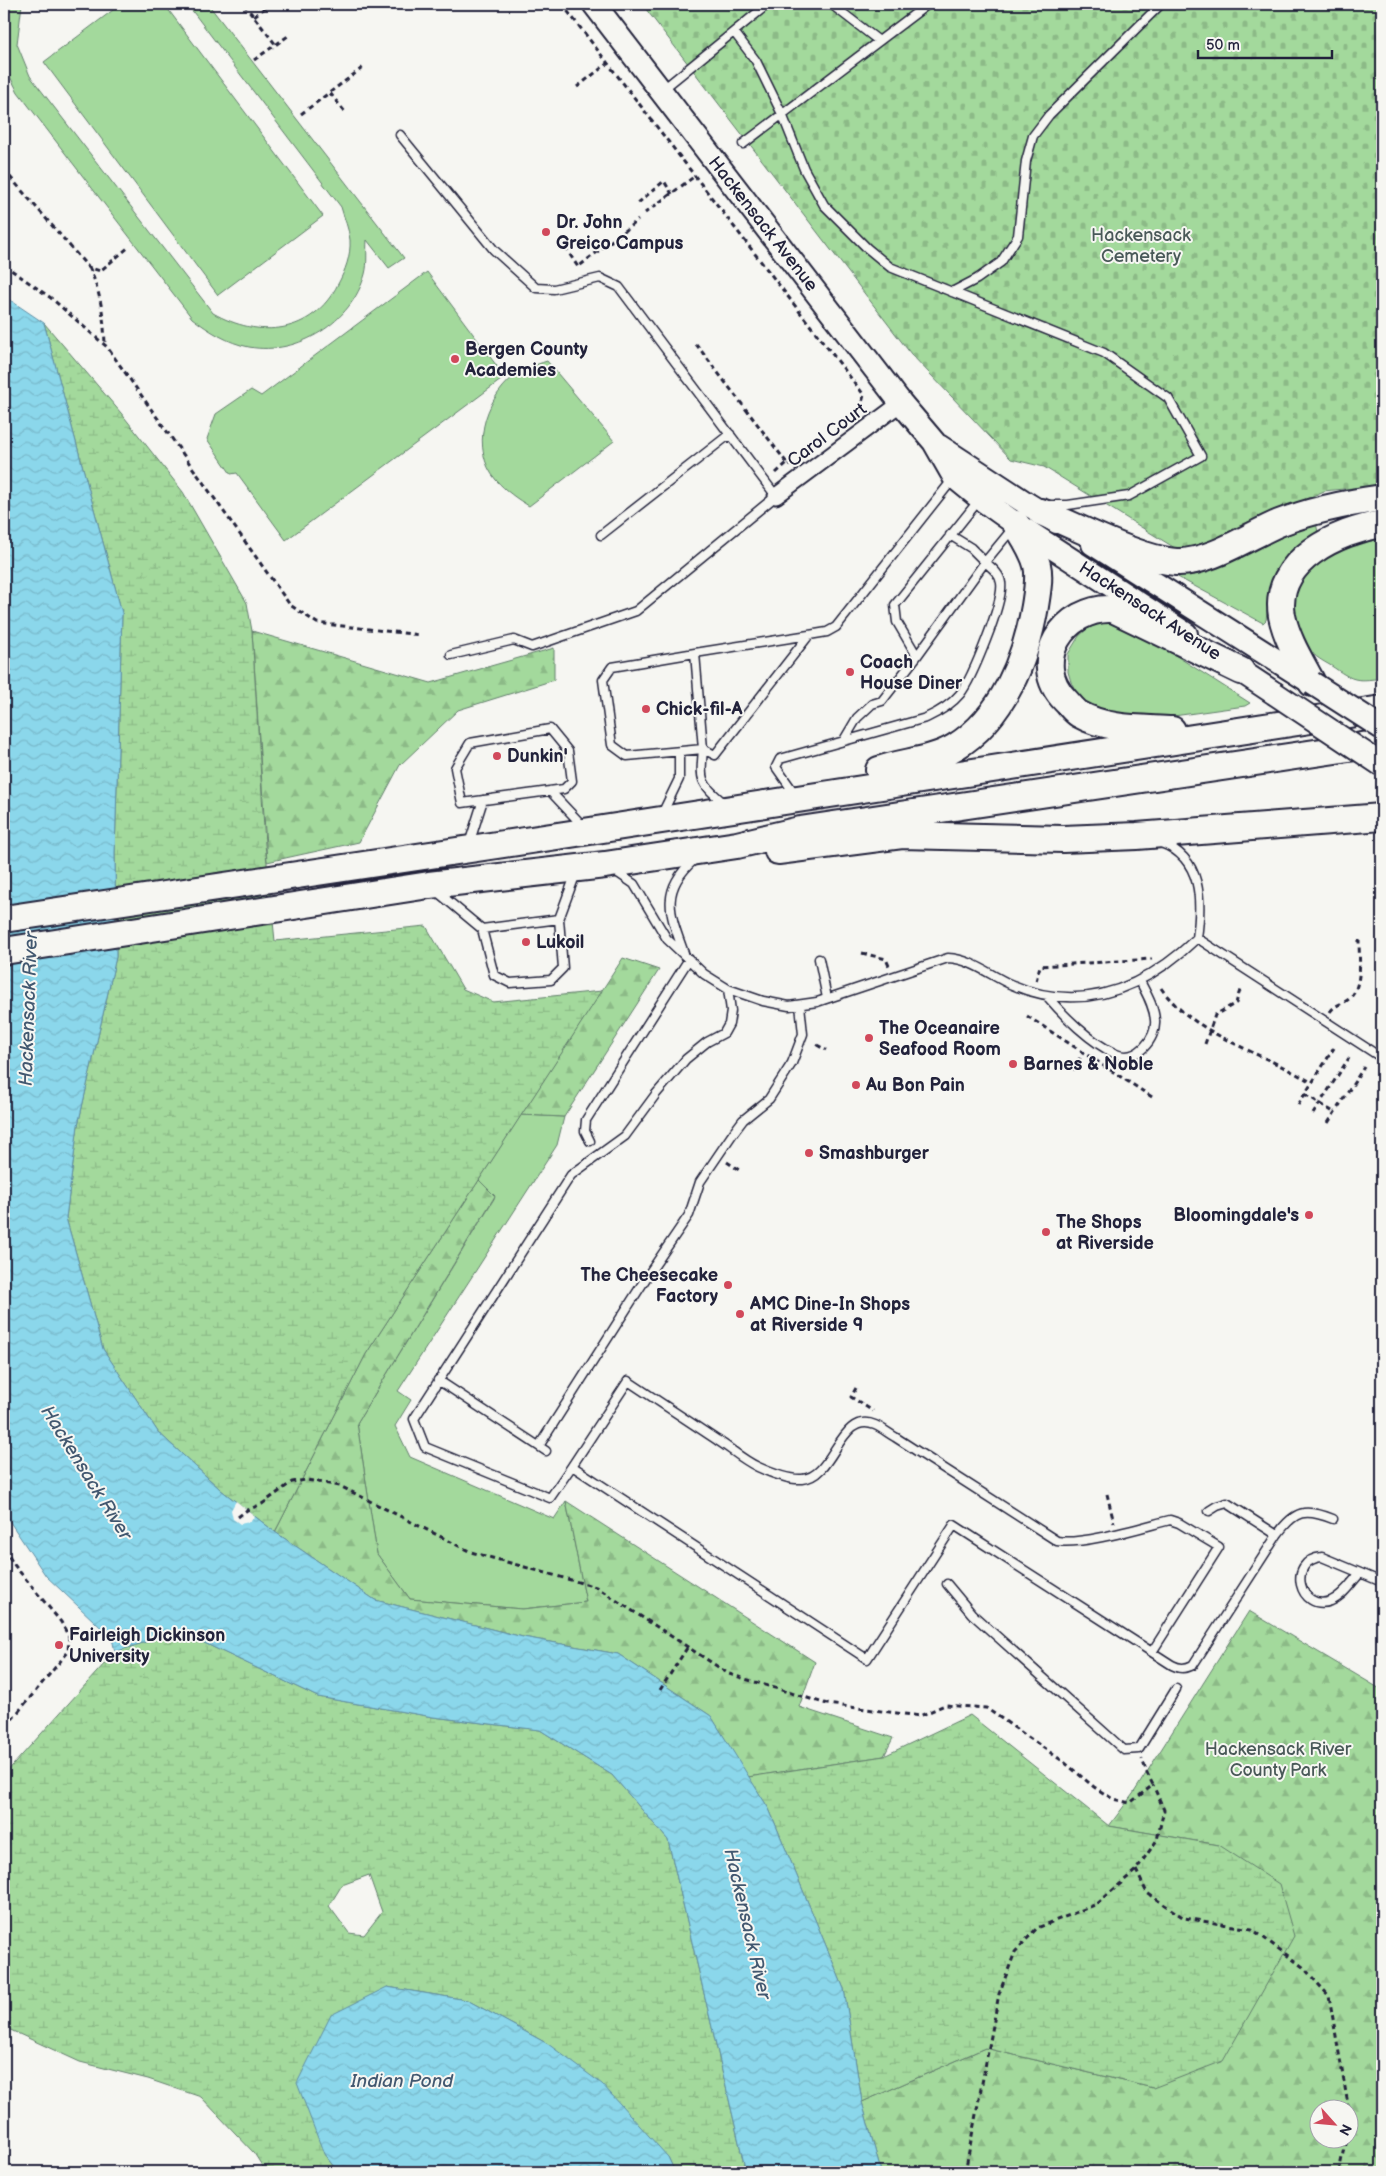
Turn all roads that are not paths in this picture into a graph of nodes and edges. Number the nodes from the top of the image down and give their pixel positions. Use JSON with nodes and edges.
{"nodes":[{"id":1,"x":594,"y":4,"type":"edge"},
{"id":2,"x":768,"y":4,"type":"edge"},
{"id":3,"x":831,"y":4,"type":"edge"},
{"id":4,"x":928,"y":4,"type":"edge"},
{"id":5,"x":1159,"y":4,"type":"edge"},
{"id":6,"x":734,"y":32,"type":"junction"},
{"id":7,"x":878,"y":41,"type":"junction"},
{"id":8,"x":660,"y":91,"type":"junction"},
{"id":9,"x":782,"y":114,"type":"junction"},
{"id":10,"x":400,"y":135,"type":"dead end"},
{"id":11,"x":743,"y":144,"type":"dead end"},
{"id":12,"x":952,"y":292,"type":"junction"},
{"id":13,"x":901,"y":403,"type":"junction"},
{"id":14,"x":730,"y":434,"type":"junction"},
{"id":15,"x":934,"y":442,"type":"junction"},
{"id":16,"x":954,"y":477,"type":"junction"},
{"id":17,"x":776,"y":496,"type":"junction"},
{"id":18,"x":1382,"y":498,"type":"edge"},
{"id":19,"x":981,"y":499,"type":"junction"},
{"id":20,"x":1028,"y":514,"type":"junction"},
{"id":21,"x":1382,"y":524,"type":"edge"},
{"id":22,"x":950,"y":534,"type":"junction"},
{"id":23,"x":602,"y":535,"type":"dead end"},
{"id":24,"x":985,"y":562,"type":"junction"},
{"id":25,"x":809,"y":635,"type":"junction"},
{"id":26,"x":695,"y":653,"type":"junction"},
{"id":27,"x":451,"y":655,"type":"dead end"},
{"id":28,"x":917,"y":656,"type":"junction"},
{"id":29,"x":1241,"y":671,"type":"junction"},
{"id":30,"x":1312,"y":683,"type":"junction"},
{"id":31,"x":1382,"y":709,"type":"edge"},
{"id":32,"x":1382,"y":728,"type":"edge"},
{"id":33,"x":1221,"y":734,"type":"junction"},
{"id":34,"x":844,"y":740,"type":"junction"},
{"id":35,"x":1382,"y":743,"type":"edge"},
{"id":36,"x":703,"y":749,"type":"junction"},
{"id":37,"x":678,"y":752,"type":"junction"},
{"id":38,"x":1382,"y":765,"type":"edge"},
{"id":39,"x":550,"y":791,"type":"junction"},
{"id":40,"x":798,"y":798,"type":"junction"},
{"id":41,"x":483,"y":800,"type":"junction"},
{"id":42,"x":731,"y":809,"type":"junction"},
{"id":43,"x":1382,"y":817,"type":"edge"},
{"id":44,"x":659,"y":820,"type":"junction"},
{"id":45,"x":588,"y":831,"type":"junction"},
{"id":46,"x":1137,"y":836,"type":"junction"},
{"id":47,"x":737,"y":845,"type":"junction"},
{"id":48,"x":468,"y":849,"type":"junction"},
{"id":49,"x":705,"y":849,"type":"junction"},
{"id":50,"x":606,"y":865,"type":"junction"},
{"id":51,"x":577,"y":868,"type":"junction"},
{"id":52,"x":429,"y":885,"type":"junction"},
{"id":53,"x":4,"y":919,"type":"edge"},
{"id":54,"x":559,"y":919,"type":"junction"},
{"id":55,"x":482,"y":929,"type":"junction"},
{"id":56,"x":1197,"y":938,"type":"junction"},
{"id":57,"x":4,"y":951,"type":"edge"},
{"id":58,"x":687,"y":957,"type":"junction"},
{"id":59,"x":819,"y":959,"type":"dead end"},
{"id":60,"x":1140,"y":981,"type":"junction"},
{"id":61,"x":728,"y":988,"type":"junction"},
{"id":62,"x":1046,"y":994,"type":"junction"},
{"id":63,"x":827,"y":998,"type":"junction"},
{"id":64,"x":800,"y":1005,"type":"junction"},
{"id":65,"x":1382,"y":1058,"type":"edge"},
{"id":66,"x":590,"y":1141,"type":"dead end"},
{"id":67,"x":602,"y":1349,"type":"junction"},
{"id":68,"x":610,"y":1354,"type":"dead end"},
{"id":69,"x":438,"y":1380,"type":"junction"},
{"id":70,"x":572,"y":1466,"type":"junction"},
{"id":71,"x":1209,"y":1512,"type":"dead end"},
{"id":72,"x":1333,"y":1519,"type":"dead end"},
{"id":73,"x":1277,"y":1535,"type":"junction"},
{"id":74,"x":1360,"y":1573,"type":"junction"},
{"id":75,"x":1382,"y":1582,"type":"edge"},
{"id":76,"x":947,"y":1584,"type":"dead end"},
{"id":77,"x":1152,"y":1652,"type":"junction"},
{"id":78,"x":1176,"y":1689,"type":"dead end"}],
"edges":[{"from":1,"to":8,"type":"main road","name":"Hackensack Avenue"},
{"from":2,"to":6,"type":"lane"},
{"from":3,"to":7,"type":"lane"},
{"from":4,"to":7,"type":"lane"},
{"from":5,"to":12,"type":"lane"},
{"from":6,"to":8,"type":"lane"},
{"from":6,"to":9,"type":"lane"},
{"from":7,"to":9,"type":"lane"},
{"from":8,"to":13,"type":"main road","name":"Hackensack Avenue"},
{"from":9,"to":11,"type":"lane"},
{"from":9,"to":12,"type":"lane"},
{"from":10,"to":14,"type":"lane"},
{"from":12,"to":20,"type":"lane"},
{"from":13,"to":15,"type":"main road","name":"Hackensack Avenue"},
{"from":13,"to":17,"type":"street","name":"Carol Court"},
{"from":14,"to":17,"type":"lane"},
{"from":14,"to":23,"type":"lane"},
{"from":15,"to":16,"type":"main road","name":"Hackensack Avenue"},
{"from":15,"to":20,"type":"main road","name":"Hackensack Avenue"},
{"from":16,"to":19,"type":"main road","name":"Hackensack Avenue"},
{"from":16,"to":25,"type":"lane"},
{"from":17,"to":27,"type":"lane"},
{"from":18,"to":20,"type":"highway"},
{"from":19,"to":20,"type":"main road","name":"Hackensack Avenue"},
{"from":19,"to":22,"type":"lane"},
{"from":20,"to":24,"type":"lane"},
{"from":20,"to":29,"type":"main road","name":"Hackensack Avenue"},
{"from":20,"to":30,"type":"main road","name":"Hackensack Avenue"},
{"from":20,"to":40,"type":"highway"},
{"from":21,"to":30,"type":"highway"},
{"from":22,"to":24,"type":"lane"},
{"from":22,"to":28,"type":"lane"},
{"from":24,"to":28,"type":"lane"},
{"from":24,"to":34,"type":"lane"},
{"from":25,"to":26,"type":"lane"},
{"from":25,"to":36,"type":"lane"},
{"from":26,"to":36,"type":"lane"},
{"from":26,"to":37,"type":"lane"},
{"from":28,"to":34,"type":"lane"},
{"from":29,"to":33,"type":"highway"},
{"from":29,"to":38,"type":"main road","name":"Hackensack Avenue","bridge":true},
{"from":30,"to":32,"type":"main road","name":"Hackensack Avenue","bridge":true},
{"from":31,"to":33,"type":"highway"},
{"from":33,"to":40,"type":"highway"},
{"from":34,"to":40,"type":"lane"},
{"from":35,"to":47,"type":"highway"},
{"from":36,"to":37,"type":"lane"},
{"from":36,"to":42,"type":"lane"},
{"from":37,"to":44,"type":"lane"},
{"from":39,"to":41,"type":"lane"},
{"from":39,"to":41,"type":"lane"},
{"from":39,"to":45,"type":"lane"},
{"from":40,"to":42,"type":"highway"},
{"from":41,"to":48,"type":"lane"},
{"from":42,"to":44,"type":"highway"},
{"from":43,"to":46,"type":"highway"},
{"from":44,"to":45,"type":"highway"},
{"from":45,"to":48,"type":"highway"},
{"from":46,"to":47,"type":"highway"},
{"from":46,"to":56,"type":"lane"},
{"from":47,"to":49,"type":"highway"},
{"from":48,"to":53,"type":"highway"},
{"from":49,"to":50,"type":"highway"},
{"from":49,"to":58,"type":"lane"},
{"from":50,"to":51,"type":"highway"},
{"from":50,"to":58,"type":"lane"},
{"from":51,"to":52,"type":"highway"},
{"from":51,"to":54,"type":"lane"},
{"from":52,"to":55,"type":"lane"},
{"from":52,"to":57,"type":"highway"},
{"from":54,"to":55,"type":"lane"},
{"from":54,"to":55,"type":"lane"},
{"from":56,"to":60,"type":"lane"},
{"from":56,"to":65,"type":"lane"},
{"from":58,"to":61,"type":"lane"},
{"from":58,"to":66,"type":"lane"},
{"from":59,"to":63,"type":"lane"},
{"from":60,"to":62,"type":"lane"},
{"from":60,"to":62,"type":"lane"},
{"from":61,"to":64,"type":"lane"},
{"from":61,"to":69,"type":"lane"},
{"from":62,"to":63,"type":"lane"},
{"from":63,"to":64,"type":"lane"},
{"from":64,"to":67,"type":"lane"},
{"from":67,"to":68,"type":"lane"},
{"from":67,"to":69,"type":"lane"},
{"from":69,"to":70,"type":"lane"},
{"from":70,"to":77,"type":"lane"},
{"from":70,"to":77,"type":"lane"},
{"from":71,"to":73,"type":"lane"},
{"from":72,"to":73,"type":"lane"},
{"from":73,"to":77,"type":"lane"},
{"from":74,"to":74,"type":"lane"},
{"from":74,"to":75,"type":"lane"},
{"from":76,"to":78,"type":"lane"}]}
